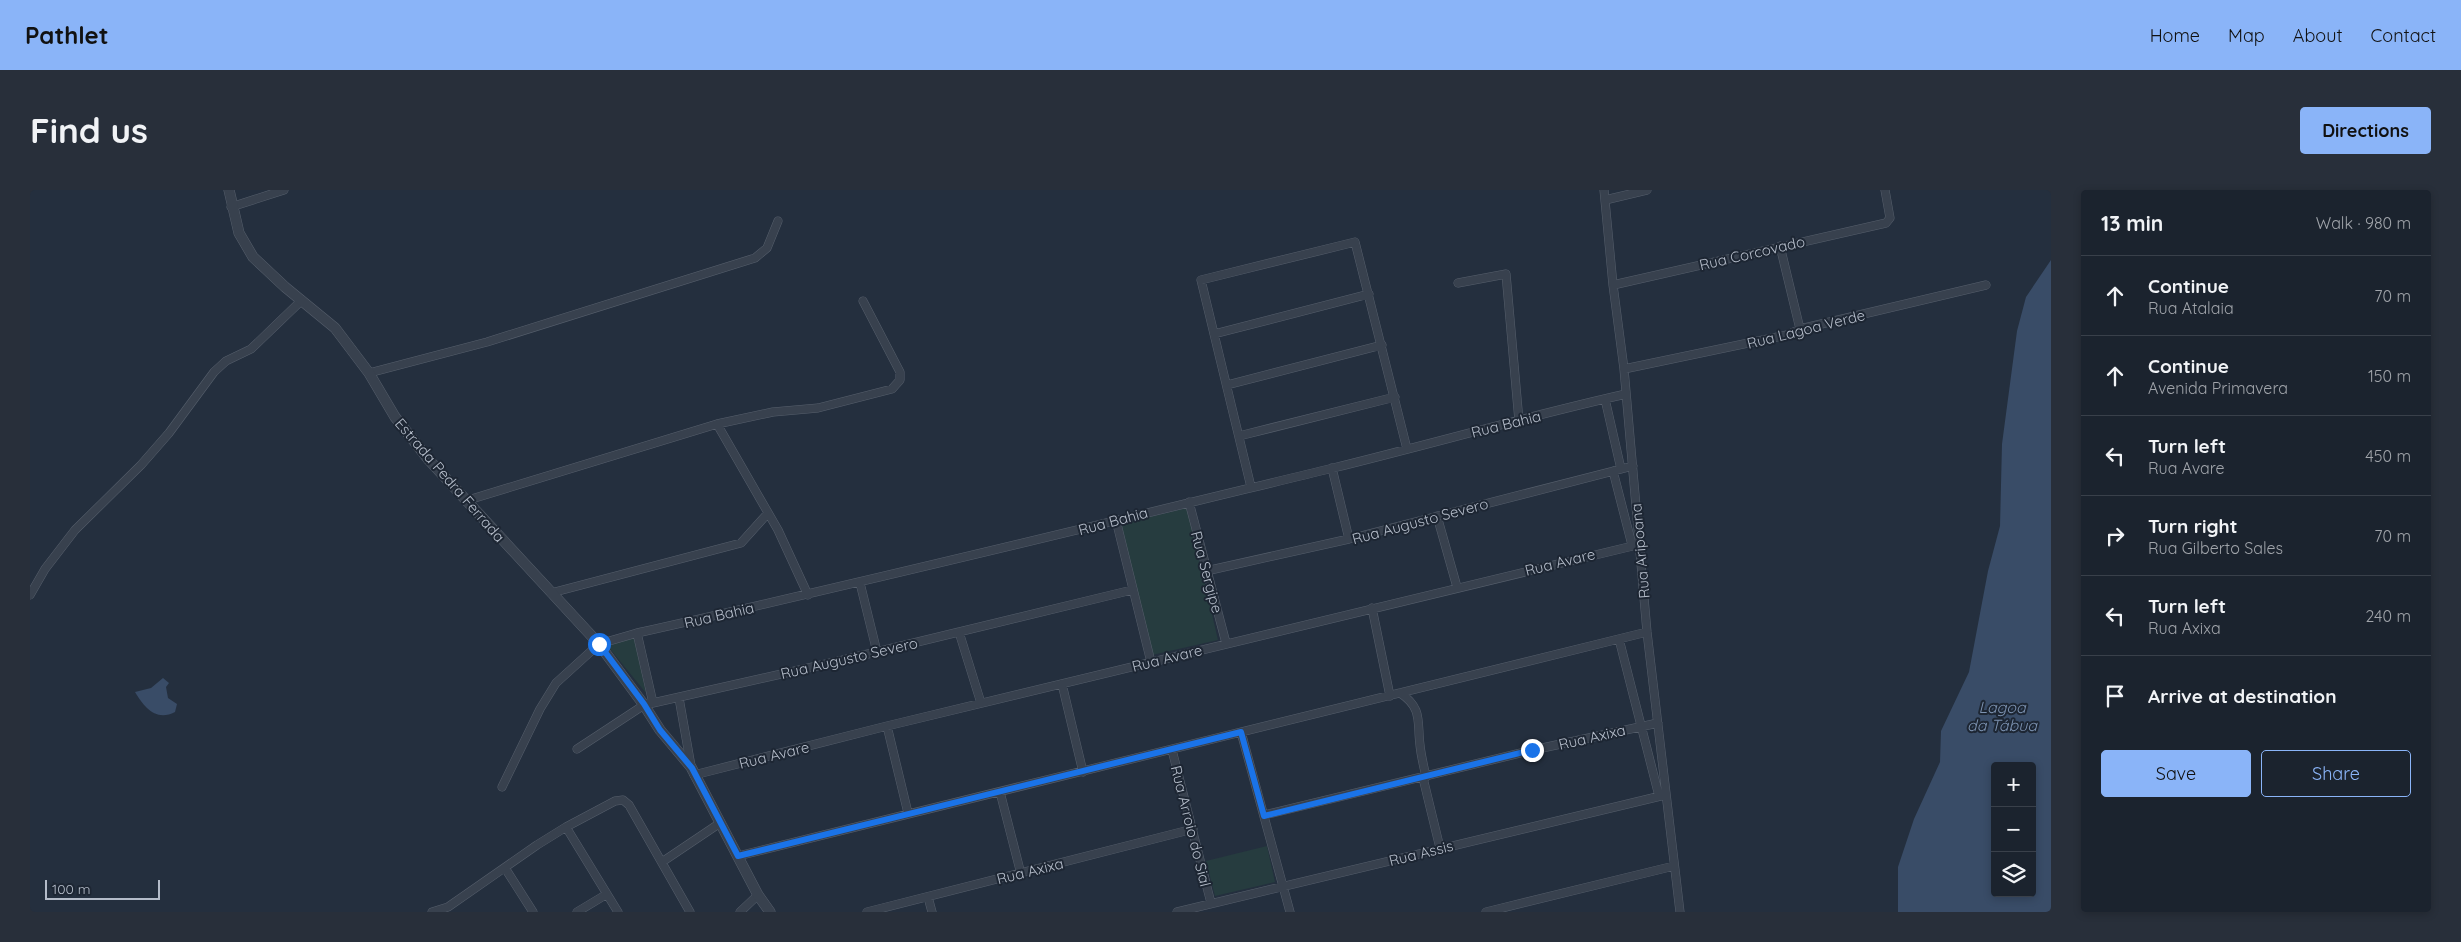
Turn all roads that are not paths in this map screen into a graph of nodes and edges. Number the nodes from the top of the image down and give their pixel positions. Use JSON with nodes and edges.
{"nodes":[{"id":1,"x":229,"y":190,"type":"edge"},
{"id":2,"x":284,"y":190,"type":"edge"},
{"id":3,"x":1604,"y":190,"type":"edge"},
{"id":4,"x":1647,"y":190,"type":"edge"},
{"id":5,"x":1885,"y":190,"type":"edge"},
{"id":6,"x":1605,"y":200,"type":"junction"},
{"id":7,"x":232,"y":207,"type":"junction"},
{"id":8,"x":778,"y":221,"type":"dead end"},
{"id":9,"x":1780,"y":246,"type":"junction"},
{"id":10,"x":1458,"y":283,"type":"dead end"},
{"id":11,"x":1613,"y":285,"type":"junction"},
{"id":12,"x":1986,"y":285,"type":"dead end"},
{"id":13,"x":1369,"y":294,"type":"junction"},
{"id":14,"x":302,"y":300,"type":"junction"},
{"id":15,"x":863,"y":301,"type":"dead end"},
{"id":16,"x":1800,"y":329,"type":"junction"},
{"id":17,"x":1214,"y":334,"type":"junction"},
{"id":18,"x":1382,"y":345,"type":"junction"},
{"id":19,"x":1624,"y":369,"type":"junction"},
{"id":20,"x":369,"y":373,"type":"junction"},
{"id":21,"x":1226,"y":385,"type":"junction"},
{"id":22,"x":1626,"y":394,"type":"junction"},
{"id":23,"x":1395,"y":397,"type":"junction"},
{"id":24,"x":1605,"y":399,"type":"junction"},
{"id":25,"x":1519,"y":421,"type":"junction"},
{"id":26,"x":717,"y":424,"type":"junction"},
{"id":27,"x":1239,"y":436,"type":"junction"},
{"id":28,"x":1407,"y":449,"type":"junction"},
{"id":29,"x":1633,"y":466,"type":"junction"},
{"id":30,"x":1332,"y":468,"type":"junction"},
{"id":31,"x":1617,"y":470,"type":"junction"},
{"id":32,"x":1251,"y":487,"type":"junction"},
{"id":33,"x":465,"y":501,"type":"junction"},
{"id":34,"x":1189,"y":502,"type":"junction"},
{"id":35,"x":768,"y":513,"type":"junction"},
{"id":36,"x":1436,"y":516,"type":"junction"},
{"id":37,"x":1116,"y":520,"type":"junction"},
{"id":38,"x":1349,"y":539,"type":"junction"},
{"id":39,"x":1641,"y":544,"type":"junction"},
{"id":40,"x":1632,"y":545,"type":"junction"},
{"id":41,"x":1206,"y":571,"type":"junction"},
{"id":42,"x":860,"y":582,"type":"junction"},
{"id":43,"x":1457,"y":587,"type":"junction"},
{"id":44,"x":1132,"y":590,"type":"junction"},
{"id":45,"x":551,"y":593,"type":"junction"},
{"id":46,"x":30,"y":595,"type":"edge"},
{"id":47,"x":808,"y":595,"type":"junction"},
{"id":48,"x":1372,"y":608,"type":"junction"},
{"id":49,"x":959,"y":632,"type":"junction"},
{"id":50,"x":1647,"y":632,"type":"junction"},
{"id":51,"x":637,"y":633,"type":"junction"},
{"id":52,"x":1619,"y":639,"type":"junction"},
{"id":53,"x":1226,"y":643,"type":"junction"},
{"id":54,"x":599,"y":644,"type":"junction"},
{"id":55,"x":877,"y":652,"type":"junction"},
{"id":56,"x":1151,"y":662,"type":"junction"},
{"id":57,"x":1062,"y":684,"type":"junction"},
{"id":58,"x":1400,"y":693,"type":"junction"},
{"id":59,"x":1390,"y":696,"type":"junction"},
{"id":60,"x":679,"y":698,"type":"junction"},
{"id":61,"x":981,"y":703,"type":"junction"},
{"id":62,"x":649,"y":704,"type":"junction"},
{"id":63,"x":1658,"y":723,"type":"junction"},
{"id":64,"x":887,"y":726,"type":"junction"},
{"id":65,"x":1640,"y":726,"type":"junction"},
{"id":66,"x":1241,"y":732,"type":"junction"},
{"id":67,"x":577,"y":749,"type":"dead end"},
{"id":68,"x":1172,"y":750,"type":"junction"},
{"id":69,"x":693,"y":771,"type":"junction"},
{"id":70,"x":1083,"y":772,"type":"junction"},
{"id":71,"x":1425,"y":777,"type":"junction"},
{"id":72,"x":502,"y":787,"type":"dead end"},
{"id":73,"x":1000,"y":792,"type":"junction"},
{"id":74,"x":1662,"y":796,"type":"junction"},
{"id":75,"x":908,"y":813,"type":"junction"},
{"id":76,"x":1264,"y":816,"type":"junction"},
{"id":77,"x":720,"y":823,"type":"junction"},
{"id":78,"x":566,"y":827,"type":"junction"},
{"id":79,"x":1193,"y":829,"type":"junction"},
{"id":80,"x":1440,"y":848,"type":"junction"},
{"id":81,"x":738,"y":856,"type":"junction"},
{"id":82,"x":662,"y":862,"type":"junction"},
{"id":83,"x":1674,"y":866,"type":"junction"},
{"id":84,"x":505,"y":868,"type":"junction"},
{"id":85,"x":1021,"y":874,"type":"junction"},
{"id":86,"x":1282,"y":886,"type":"junction"},
{"id":87,"x":607,"y":894,"type":"junction"},
{"id":88,"x":758,"y":895,"type":"junction"},
{"id":89,"x":928,"y":896,"type":"junction"},
{"id":90,"x":1210,"y":903,"type":"junction"},
{"id":91,"x":1529,"y":903,"type":"junction"},
{"id":92,"x":449,"y":910,"type":"edge"},
{"id":93,"x":432,"y":912,"type":"edge"},
{"id":94,"x":533,"y":912,"type":"edge"},
{"id":95,"x":577,"y":912,"type":"edge"},
{"id":96,"x":618,"y":912,"type":"edge"},
{"id":97,"x":690,"y":912,"type":"edge"},
{"id":98,"x":740,"y":912,"type":"edge"},
{"id":99,"x":770,"y":912,"type":"edge"},
{"id":100,"x":867,"y":912,"type":"edge"},
{"id":101,"x":932,"y":912,"type":"edge"},
{"id":102,"x":1177,"y":912,"type":"edge"},
{"id":103,"x":1290,"y":912,"type":"edge"},
{"id":104,"x":1486,"y":912,"type":"edge"},
{"id":105,"x":1530,"y":912,"type":"edge"},
{"id":106,"x":1680,"y":912,"type":"edge"}],
"edges":[{"from":1,"to":7,"type":"street","name":"Estrada Pedra Ferrada"},
{"from":2,"to":7,"type":"street"},
{"from":3,"to":6,"type":"street","name":"Rua Aripoana"},
{"from":4,"to":6,"type":"street"},
{"from":5,"to":9,"type":"street","name":"Rua Corcovado"},
{"from":6,"to":11,"type":"street","name":"Rua Aripoana"},
{"from":7,"to":14,"type":"street","name":"Estrada Pedra Ferrada"},
{"from":8,"to":20,"type":"street"},
{"from":9,"to":11,"type":"street","name":"Rua Corcovado"},
{"from":9,"to":16,"type":"street"},
{"from":10,"to":25,"type":"street"},
{"from":11,"to":19,"type":"street","name":"Rua Aripoana"},
{"from":12,"to":16,"type":"street","name":"Rua Lagoa Verde"},
{"from":13,"to":17,"type":"street"},
{"from":13,"to":17,"type":"street"},
{"from":13,"to":18,"type":"street"},
{"from":14,"to":20,"type":"street","name":"Estrada Pedra Ferrada"},
{"from":14,"to":46,"type":"street"},
{"from":15,"to":26,"type":"street"},
{"from":16,"to":19,"type":"street","name":"Rua Lagoa Verde"},
{"from":17,"to":21,"type":"street"},
{"from":18,"to":21,"type":"street"},
{"from":18,"to":23,"type":"street"},
{"from":19,"to":22,"type":"street","name":"Rua Aripoana"},
{"from":20,"to":33,"type":"street","name":"Estrada Pedra Ferrada"},
{"from":21,"to":27,"type":"street"},
{"from":22,"to":24,"type":"street","name":"Rua Bahia"},
{"from":22,"to":29,"type":"street","name":"Rua Aripoana"},
{"from":23,"to":27,"type":"street"},
{"from":23,"to":28,"type":"street"},
{"from":24,"to":25,"type":"street","name":"Rua Bahia"},
{"from":24,"to":31,"type":"street"},
{"from":25,"to":28,"type":"street","name":"Rua Bahia"},
{"from":26,"to":33,"type":"street"},
{"from":26,"to":35,"type":"street"},
{"from":27,"to":32,"type":"street"},
{"from":28,"to":30,"type":"street","name":"Rua Bahia"},
{"from":29,"to":31,"type":"street","name":"Rua Augusto Severo"},
{"from":29,"to":39,"type":"street","name":"Rua Aripoana"},
{"from":30,"to":32,"type":"street","name":"Rua Bahia"},
{"from":30,"to":38,"type":"street"},
{"from":31,"to":36,"type":"street","name":"Rua Augusto Severo"},
{"from":31,"to":40,"type":"street"},
{"from":32,"to":34,"type":"street","name":"Rua Bahia"},
{"from":33,"to":45,"type":"street","name":"Estrada Pedra Ferrada"},
{"from":34,"to":37,"type":"street","name":"Rua Bahia"},
{"from":34,"to":41,"type":"street","name":"Rua Sergipe"},
{"from":35,"to":45,"type":"street"},
{"from":35,"to":47,"type":"street"},
{"from":36,"to":38,"type":"street","name":"Rua Augusto Severo"},
{"from":36,"to":43,"type":"street"},
{"from":37,"to":42,"type":"street","name":"Rua Bahia"},
{"from":37,"to":44,"type":"street"},
{"from":38,"to":41,"type":"street","name":"Rua Augusto Severo"},
{"from":39,"to":40,"type":"street","name":"Rua Avare"},
{"from":39,"to":50,"type":"street","name":"Rua Aripoana"},
{"from":40,"to":43,"type":"street","name":"Rua Avare"},
{"from":41,"to":53,"type":"street","name":"Rua Sergipe"},
{"from":42,"to":47,"type":"street","name":"Rua Bahia"},
{"from":42,"to":55,"type":"street"},
{"from":43,"to":48,"type":"street","name":"Rua Avare"},
{"from":44,"to":49,"type":"street","name":"Rua Augusto Severo"},
{"from":44,"to":56,"type":"street"},
{"from":45,"to":54,"type":"street","name":"Estrada Pedra Ferrada"},
{"from":47,"to":51,"type":"street","name":"Rua Bahia"},
{"from":48,"to":53,"type":"street","name":"Rua Avare"},
{"from":48,"to":59,"type":"street"},
{"from":49,"to":55,"type":"street","name":"Rua Augusto Severo"},
{"from":49,"to":61,"type":"street"},
{"from":50,"to":52,"type":"street"},
{"from":50,"to":63,"type":"street","name":"Rua Aripoana"},
{"from":51,"to":54,"type":"street","name":"Rua Bahia"},
{"from":51,"to":62,"type":"street"},
{"from":52,"to":58,"type":"street"},
{"from":52,"to":65,"type":"street"},
{"from":53,"to":56,"type":"street","name":"Rua Avare"},
{"from":54,"to":62,"type":"street","name":"Estrada Pedra Ferrada"},
{"from":54,"to":72,"type":"street"},
{"from":55,"to":60,"type":"street","name":"Rua Augusto Severo"},
{"from":56,"to":57,"type":"street","name":"Rua Avare"},
{"from":57,"to":61,"type":"street","name":"Rua Avare"},
{"from":57,"to":70,"type":"street"},
{"from":58,"to":59,"type":"street"},
{"from":58,"to":71,"type":"street"},
{"from":59,"to":66,"type":"street"},
{"from":60,"to":62,"type":"street","name":"Rua Augusto Severo"},
{"from":60,"to":69,"type":"street"},
{"from":61,"to":64,"type":"street","name":"Rua Avare"},
{"from":62,"to":67,"type":"street","name":"Rua Augusto Severo"},
{"from":62,"to":69,"type":"street","name":"Estrada Pedra Ferrada"},
{"from":63,"to":65,"type":"street","name":"Rua Axixa"},
{"from":63,"to":74,"type":"street","name":"Rua Aripoana"},
{"from":64,"to":69,"type":"street","name":"Rua Avare"},
{"from":64,"to":75,"type":"street"},
{"from":65,"to":71,"type":"street","name":"Rua Axixa"},
{"from":65,"to":74,"type":"street"},
{"from":66,"to":68,"type":"street"},
{"from":66,"to":76,"type":"street"},
{"from":68,"to":70,"type":"street"},
{"from":68,"to":79,"type":"street","name":"Rua Arroio do Sial"},
{"from":69,"to":77,"type":"street","name":"Estrada Pedra Ferrada"},
{"from":70,"to":73,"type":"street"},
{"from":71,"to":76,"type":"street","name":"Rua Axixa"},
{"from":71,"to":80,"type":"street"},
{"from":73,"to":75,"type":"street"},
{"from":73,"to":85,"type":"street"},
{"from":74,"to":80,"type":"street","name":"Rua Assis"},
{"from":74,"to":83,"type":"street","name":"Rua Aripoana"},
{"from":75,"to":81,"type":"street"},
{"from":76,"to":86,"type":"street"},
{"from":77,"to":81,"type":"street","name":"Estrada Pedra Ferrada"},
{"from":77,"to":82,"type":"street"},
{"from":78,"to":82,"type":"street"},
{"from":78,"to":84,"type":"street"},
{"from":78,"to":87,"type":"street"},
{"from":79,"to":85,"type":"street","name":"Rua Axixa"},
{"from":79,"to":90,"type":"street","name":"Rua Arroio do Sial"},
{"from":80,"to":86,"type":"street","name":"Rua Assis"},
{"from":81,"to":88,"type":"street","name":"Estrada Pedra Ferrada"},
{"from":82,"to":97,"type":"street"},
{"from":83,"to":91,"type":"street"},
{"from":83,"to":106,"type":"street","name":"Rua Aripoana"},
{"from":84,"to":92,"type":"street"},
{"from":84,"to":94,"type":"street"},
{"from":85,"to":89,"type":"street","name":"Rua Axixa"},
{"from":86,"to":90,"type":"street","name":"Rua Assis"},
{"from":86,"to":103,"type":"street"},
{"from":87,"to":95,"type":"street"},
{"from":87,"to":96,"type":"street"},
{"from":88,"to":98,"type":"street"},
{"from":88,"to":99,"type":"street","name":"Estrada Pedra Ferrada"},
{"from":89,"to":100,"type":"street","name":"Rua Axixa"},
{"from":89,"to":101,"type":"street"},
{"from":90,"to":102,"type":"street","name":"Rua Assis"},
{"from":91,"to":104,"type":"street"},
{"from":91,"to":105,"type":"street"},
{"from":92,"to":93,"type":"street"}]}
